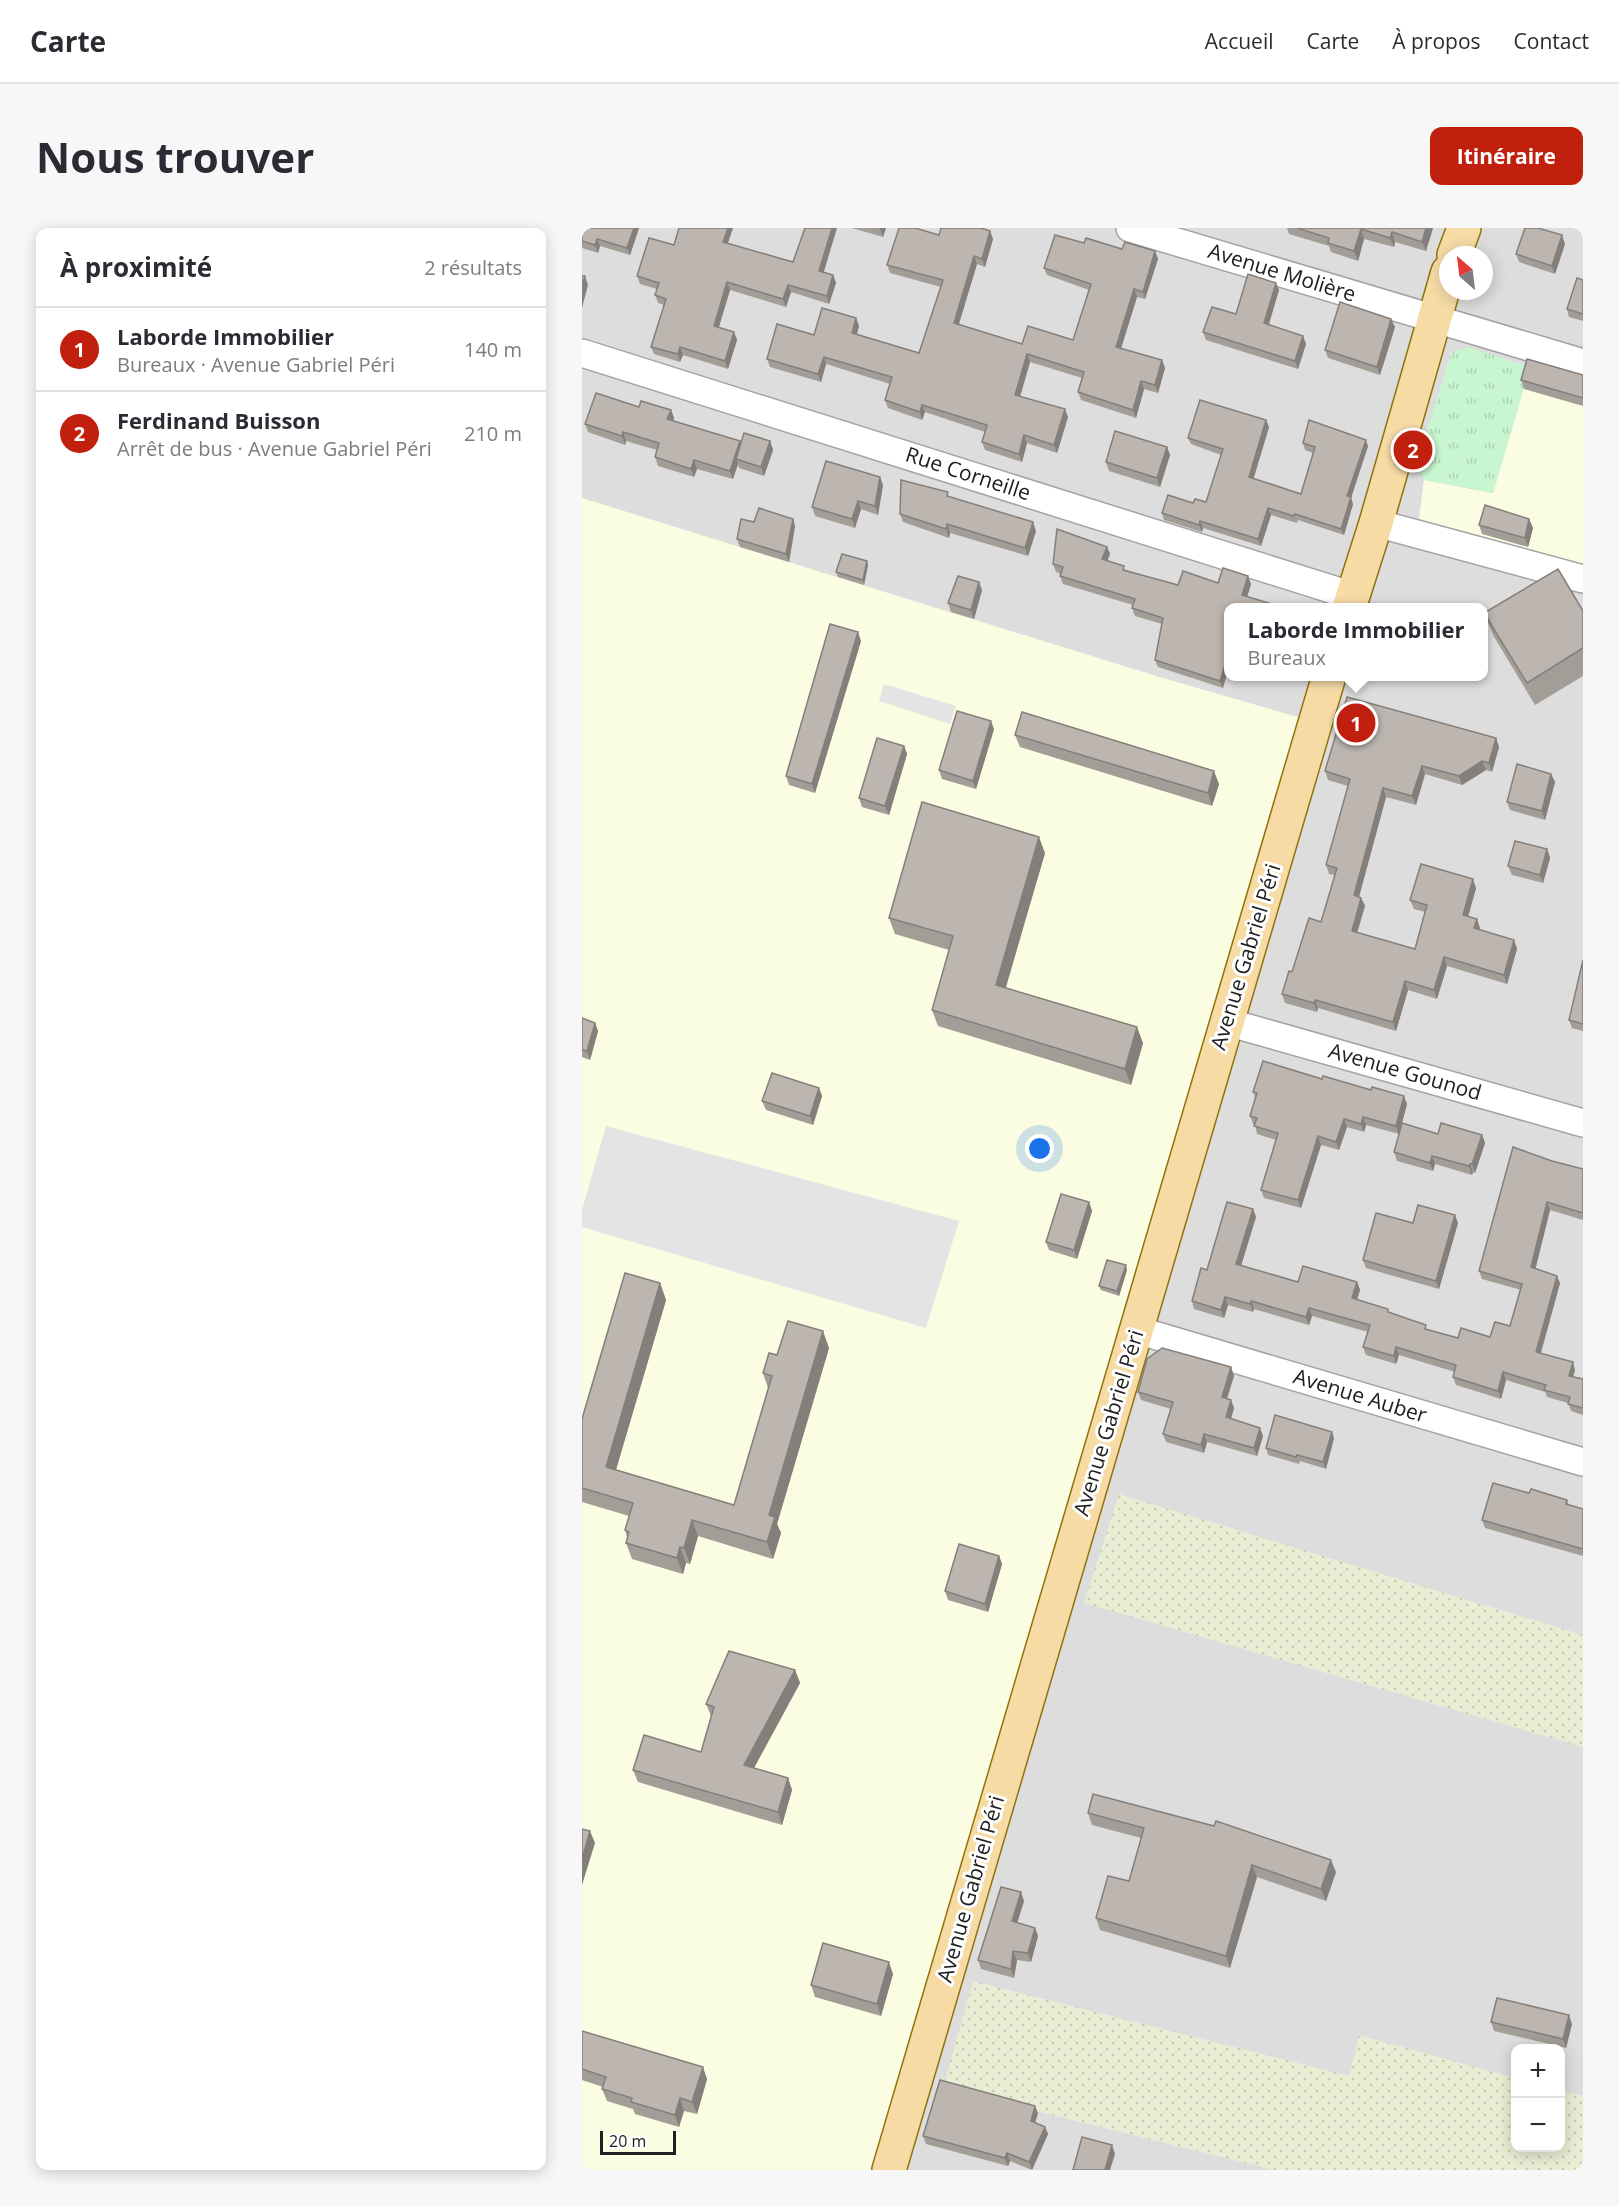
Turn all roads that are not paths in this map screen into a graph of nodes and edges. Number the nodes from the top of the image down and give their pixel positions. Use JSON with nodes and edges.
{"nodes":[{"id":1,"x":1130,"y":228,"type":"edge"},
{"id":2,"x":1439,"y":300,"type":"edge"},
{"id":3,"x":1434,"y":318,"type":"junction"},
{"id":4,"x":582,"y":353,"type":"edge"},
{"id":5,"x":1583,"y":363,"type":"edge"},
{"id":6,"x":1376,"y":523,"type":"junction"},
{"id":7,"x":1583,"y":579,"type":"edge"},
{"id":8,"x":1351,"y":602,"type":"edge"},
{"id":9,"x":1328,"y":681,"type":"edge"},
{"id":10,"x":1227,"y":1022,"type":"junction"},
{"id":11,"x":1583,"y":1124,"type":"edge"},
{"id":12,"x":1137,"y":1330,"type":"junction"},
{"id":13,"x":1583,"y":1462,"type":"edge"},
{"id":14,"x":889,"y":2170,"type":"edge"}],
"edges":[{"from":1,"to":3,"type":"street","name":"Avenue Molière"},
{"from":2,"to":3,"type":"main road"},
{"from":3,"to":5,"type":"street","name":"Avenue Molière"},
{"from":3,"to":6,"type":"main road"},
{"from":4,"to":8,"type":"street","name":"Rue Corneille"},
{"from":6,"to":7,"type":"street"},
{"from":6,"to":8,"type":"main road"},
{"from":9,"to":10,"type":"main road","name":"Avenue Gabriel Péri"},
{"from":10,"to":11,"type":"street","name":"Avenue Gounod"},
{"from":10,"to":12,"type":"main road","name":"Avenue Gabriel Péri"},
{"from":12,"to":13,"type":"street","name":"Avenue Auber"},
{"from":12,"to":14,"type":"main road","name":"Avenue Gabriel Péri"}]}
